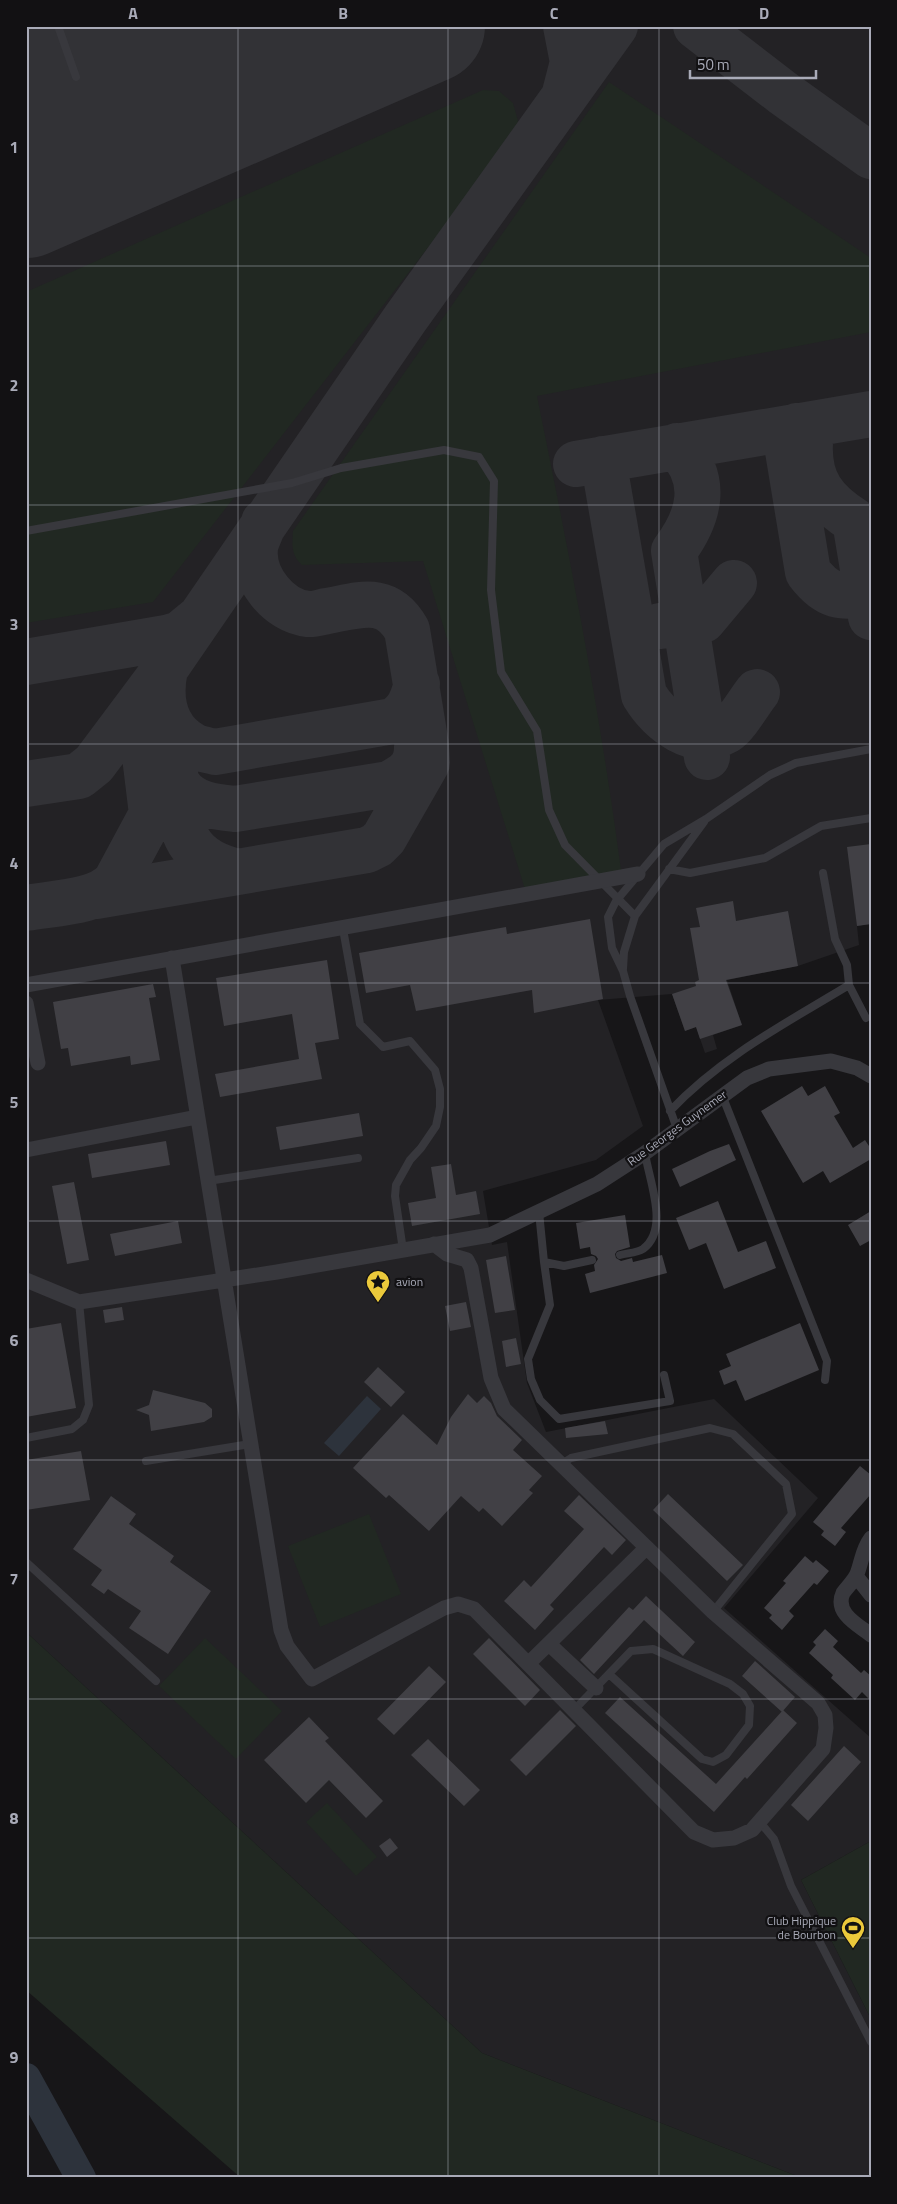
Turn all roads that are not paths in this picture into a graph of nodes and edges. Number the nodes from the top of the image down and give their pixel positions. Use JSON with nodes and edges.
{"nodes":[{"id":1,"x":58,"y":26,"type":"edge"},
{"id":2,"x":76,"y":77,"type":"dead end"},
{"id":3,"x":26,"y":530,"type":"edge"},
{"id":4,"x":871,"y":749,"type":"edge"},
{"id":5,"x":706,"y":818,"type":"junction"},
{"id":6,"x":871,"y":818,"type":"edge"},
{"id":7,"x":669,"y":869,"type":"junction"},
{"id":8,"x":823,"y":873,"type":"dead end"},
{"id":9,"x":638,"y":874,"type":"junction"},
{"id":10,"x":600,"y":881,"type":"junction"},
{"id":11,"x":618,"y":899,"type":"junction"},
{"id":12,"x":635,"y":916,"type":"junction"},
{"id":13,"x":343,"y":929,"type":"junction"},
{"id":14,"x":172,"y":958,"type":"junction"},
{"id":15,"x":623,"y":971,"type":"junction"},
{"id":16,"x":26,"y":985,"type":"edge"},
{"id":17,"x":849,"y":985,"type":"junction"},
{"id":18,"x":26,"y":1003,"type":"edge"},
{"id":19,"x":866,"y":1018,"type":"dead end"},
{"id":20,"x":38,"y":1063,"type":"dead end"},
{"id":21,"x":871,"y":1076,"type":"edge"},
{"id":22,"x":722,"y":1095,"type":"junction"},
{"id":23,"x":670,"y":1111,"type":"junction"},
{"id":24,"x":197,"y":1117,"type":"junction"},
{"id":25,"x":677,"y":1129,"type":"junction"},
{"id":26,"x":26,"y":1150,"type":"edge"},
{"id":27,"x":645,"y":1153,"type":"junction"},
{"id":28,"x":358,"y":1158,"type":"dead end"},
{"id":29,"x":208,"y":1181,"type":"junction"},
{"id":30,"x":539,"y":1212,"type":"junction"},
{"id":31,"x":434,"y":1244,"type":"junction"},
{"id":32,"x":402,"y":1250,"type":"junction"},
{"id":33,"x":620,"y":1254,"type":"dead end"},
{"id":34,"x":592,"y":1260,"type":"dead end"},
{"id":35,"x":544,"y":1262,"type":"junction"},
{"id":36,"x":26,"y":1279,"type":"edge"},
{"id":37,"x":225,"y":1280,"type":"junction"},
{"id":38,"x":79,"y":1302,"type":"junction"},
{"id":39,"x":664,"y":1375,"type":"dead end"},
{"id":40,"x":825,"y":1380,"type":"dead end"},
{"id":41,"x":26,"y":1438,"type":"edge"},
{"id":42,"x":250,"y":1444,"type":"junction"},
{"id":43,"x":146,"y":1461,"type":"dead end"},
{"id":44,"x":560,"y":1464,"type":"junction"},
{"id":45,"x":871,"y":1538,"type":"edge"},
{"id":46,"x":645,"y":1549,"type":"junction"},
{"id":47,"x":26,"y":1562,"type":"edge"},
{"id":48,"x":856,"y":1576,"type":"junction"},
{"id":49,"x":871,"y":1595,"type":"edge"},
{"id":50,"x":713,"y":1612,"type":"junction"},
{"id":51,"x":871,"y":1635,"type":"edge"},
{"id":52,"x":549,"y":1644,"type":"junction"},
{"id":53,"x":528,"y":1664,"type":"junction"},
{"id":54,"x":609,"y":1674,"type":"junction"},
{"id":55,"x":156,"y":1681,"type":"dead end"},
{"id":56,"x":596,"y":1688,"type":"junction"},
{"id":57,"x":574,"y":1710,"type":"junction"},
{"id":58,"x":759,"y":1821,"type":"junction"},
{"id":59,"x":871,"y":2042,"type":"edge"}],
"edges":[{"from":1,"to":2,"type":"lane"},
{"from":3,"to":10,"type":"lane"},
{"from":4,"to":5,"type":"lane"},
{"from":5,"to":7,"type":"lane"},
{"from":5,"to":9,"type":"lane"},
{"from":6,"to":7,"type":"lane"},
{"from":7,"to":12,"type":"lane"},
{"from":8,"to":17,"type":"lane"},
{"from":9,"to":10,"type":"street"},
{"from":9,"to":11,"type":"lane"},
{"from":10,"to":11,"type":"lane"},
{"from":10,"to":13,"type":"street"},
{"from":11,"to":12,"type":"lane"},
{"from":11,"to":15,"type":"lane"},
{"from":12,"to":15,"type":"lane"},
{"from":13,"to":14,"type":"street"},
{"from":13,"to":32,"type":"lane"},
{"from":14,"to":16,"type":"street"},
{"from":14,"to":24,"type":"street"},
{"from":15,"to":23,"type":"lane"},
{"from":17,"to":19,"type":"lane"},
{"from":17,"to":23,"type":"lane"},
{"from":18,"to":20,"type":"street"},
{"from":21,"to":22,"type":"street","name":"Rue Georges Guynemer"},
{"from":22,"to":25,"type":"street","name":"Rue Georges Guynemer"},
{"from":22,"to":40,"type":"lane"},
{"from":23,"to":25,"type":"lane"},
{"from":24,"to":26,"type":"street"},
{"from":24,"to":29,"type":"street"},
{"from":25,"to":27,"type":"street","name":"Rue Georges Guynemer"},
{"from":27,"to":30,"type":"street","name":"Rue Georges Guynemer"},
{"from":27,"to":33,"type":"lane"},
{"from":28,"to":29,"type":"lane"},
{"from":29,"to":37,"type":"street"},
{"from":30,"to":31,"type":"street","name":"Rue Georges Guynemer"},
{"from":30,"to":35,"type":"lane"},
{"from":31,"to":32,"type":"street","name":"Rue Georges Guynemer"},
{"from":31,"to":44,"type":"street"},
{"from":32,"to":37,"type":"street","name":"Rue Georges Guynemer"},
{"from":34,"to":35,"type":"lane"},
{"from":35,"to":39,"type":"lane"},
{"from":36,"to":38,"type":"street"},
{"from":37,"to":38,"type":"street","name":"Rue Georges Guynemer"},
{"from":37,"to":42,"type":"street"},
{"from":38,"to":41,"type":"lane"},
{"from":42,"to":43,"type":"lane"},
{"from":42,"to":53,"type":"street"},
{"from":44,"to":46,"type":"street"},
{"from":44,"to":50,"type":"lane"},
{"from":45,"to":48,"type":"street"},
{"from":46,"to":50,"type":"street"},
{"from":46,"to":52,"type":"street"},
{"from":47,"to":55,"type":"lane"},
{"from":48,"to":49,"type":"street"},
{"from":48,"to":51,"type":"street"},
{"from":50,"to":58,"type":"street"},
{"from":52,"to":53,"type":"street"},
{"from":52,"to":56,"type":"street"},
{"from":53,"to":57,"type":"street"},
{"from":54,"to":54,"type":"lane"},
{"from":54,"to":56,"type":"lane"},
{"from":56,"to":57,"type":"lane"},
{"from":57,"to":58,"type":"street"},
{"from":58,"to":59,"type":"lane"}]}
